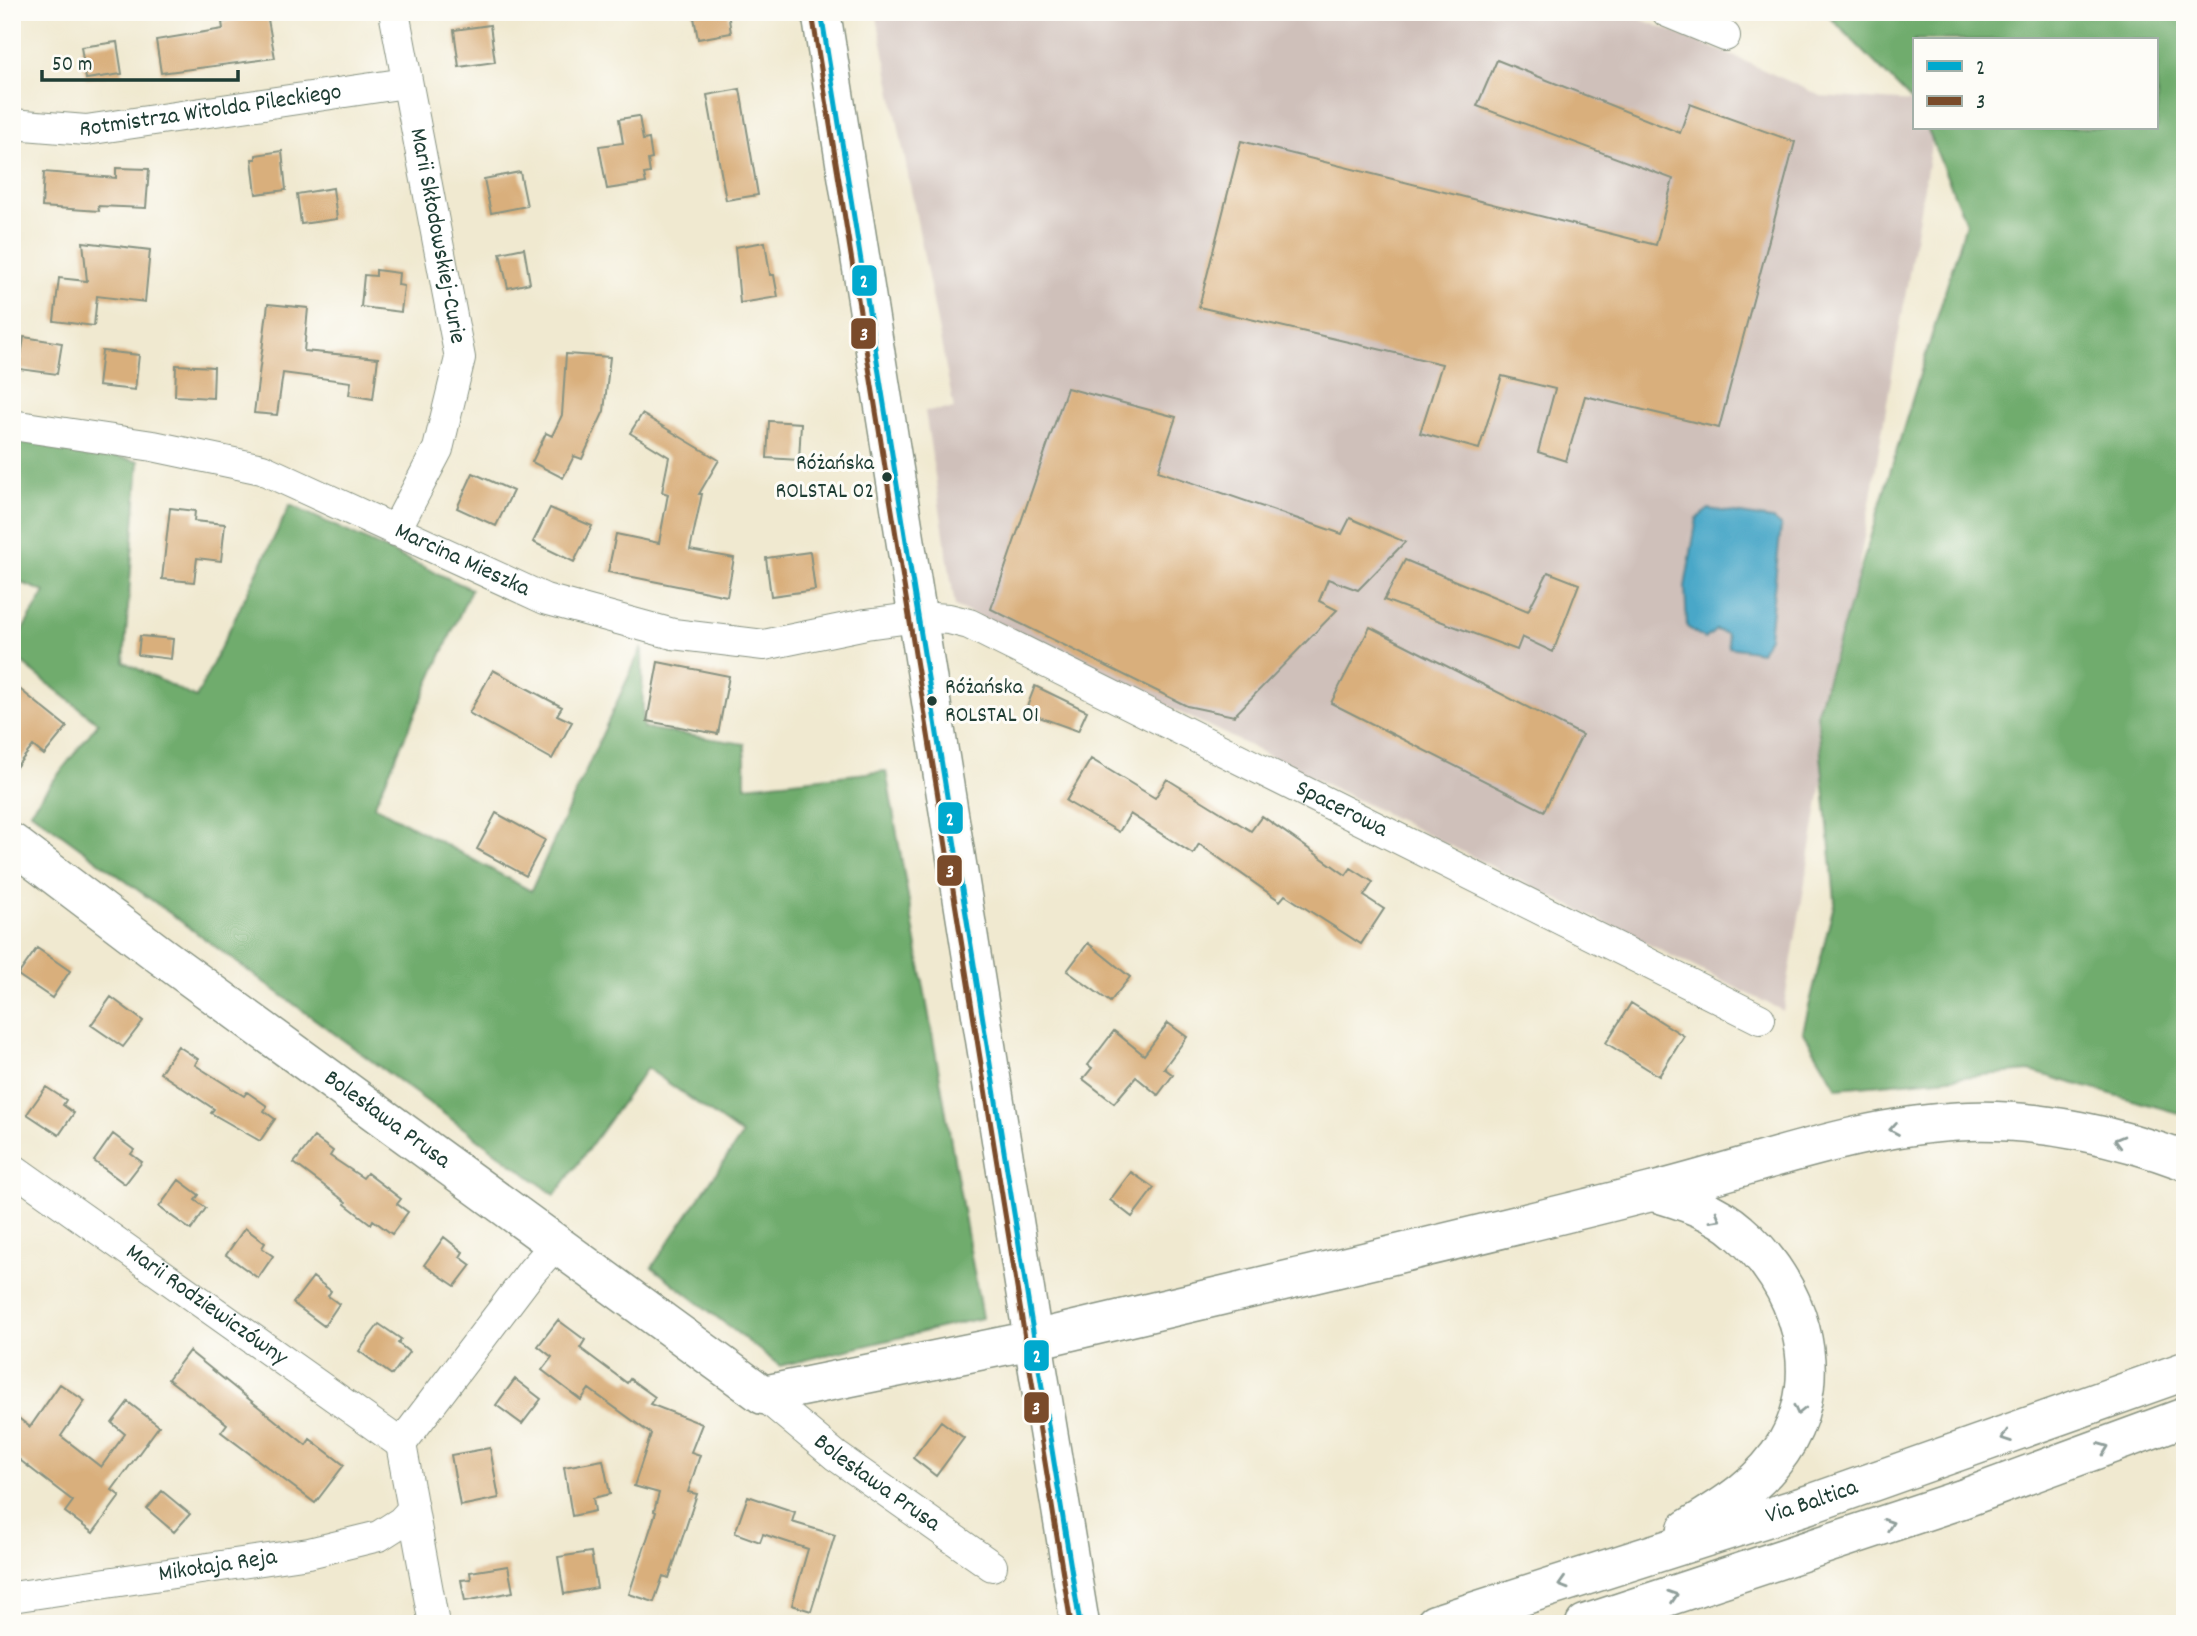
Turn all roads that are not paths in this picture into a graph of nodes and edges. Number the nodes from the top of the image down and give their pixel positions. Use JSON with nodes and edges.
{"nodes":[{"id":1,"x":394,"y":12,"type":"edge"},
{"id":2,"x":821,"y":12,"type":"edge"},
{"id":3,"x":1667,"y":12,"type":"edge"},
{"id":4,"x":1726,"y":36,"type":"dead end"},
{"id":5,"x":406,"y":83,"type":"junction"},
{"id":6,"x":12,"y":124,"type":"edge"},
{"id":7,"x":12,"y":425,"type":"edge"},
{"id":8,"x":395,"y":531,"type":"junction"},
{"id":9,"x":918,"y":617,"type":"junction"},
{"id":10,"x":12,"y":844,"type":"edge"},
{"id":11,"x":1760,"y":1019,"type":"dead end"},
{"id":12,"x":2185,"y":1161,"type":"edge"},
{"id":13,"x":12,"y":1168,"type":"edge"},
{"id":14,"x":1653,"y":1192,"type":"junction"},
{"id":15,"x":556,"y":1244,"type":"junction"},
{"id":16,"x":1033,"y":1340,"type":"junction"},
{"id":17,"x":2185,"y":1371,"type":"edge"},
{"id":18,"x":763,"y":1395,"type":"junction"},
{"id":19,"x":2185,"y":1417,"type":"edge"},
{"id":20,"x":401,"y":1444,"type":"junction"},
{"id":21,"x":413,"y":1509,"type":"junction"},
{"id":22,"x":1629,"y":1564,"type":"junction"},
{"id":23,"x":992,"y":1566,"type":"dead end"},
{"id":24,"x":12,"y":1597,"type":"edge"},
{"id":25,"x":434,"y":1624,"type":"edge"},
{"id":26,"x":1080,"y":1624,"type":"edge"},
{"id":27,"x":1434,"y":1624,"type":"edge"},
{"id":28,"x":1585,"y":1624,"type":"edge"}],
"edges":[{"from":1,"to":5,"type":"street","name":"Marii Skłodowskiej-Curie"},
{"from":2,"to":9,"type":"main road"},
{"from":3,"to":4,"type":"street"},
{"from":5,"to":6,"type":"street","name":"Rotmistrza Witolda Pileckiego"},
{"from":5,"to":8,"type":"street","name":"Marii Skłodowskiej-Curie"},
{"from":7,"to":8,"type":"street","name":"Marcina Mieszka"},
{"from":8,"to":9,"type":"street","name":"Marcina Mieszka"},
{"from":9,"to":11,"type":"street","name":"Spacerowa"},
{"from":9,"to":16,"type":"main road"},
{"from":10,"to":15,"type":"main road","name":"Bolesława Prusa"},
{"from":12,"to":14,"type":"main road","one_way":true},
{"from":13,"to":20,"type":"street","name":"Marii Rodziewiczówny"},
{"from":14,"to":16,"type":"main road"},
{"from":14,"to":22,"type":"main road","one_way":true},
{"from":15,"to":18,"type":"main road","name":"Bolesława Prusa"},
{"from":15,"to":20,"type":"street"},
{"from":16,"to":18,"type":"main road"},
{"from":16,"to":26,"type":"main road"},
{"from":17,"to":22,"type":"main road","name":"Via Baltica","one_way":true},
{"from":18,"to":23,"type":"street","name":"Bolesława Prusa"},
{"from":28,"to":19,"type":"main road","name":"Via Baltica","one_way":true},
{"from":20,"to":21,"type":"street"},
{"from":21,"to":24,"type":"street","name":"Mikołaja Reja"},
{"from":21,"to":25,"type":"street"},
{"from":22,"to":27,"type":"main road","name":"Via Baltica","one_way":true}]}
